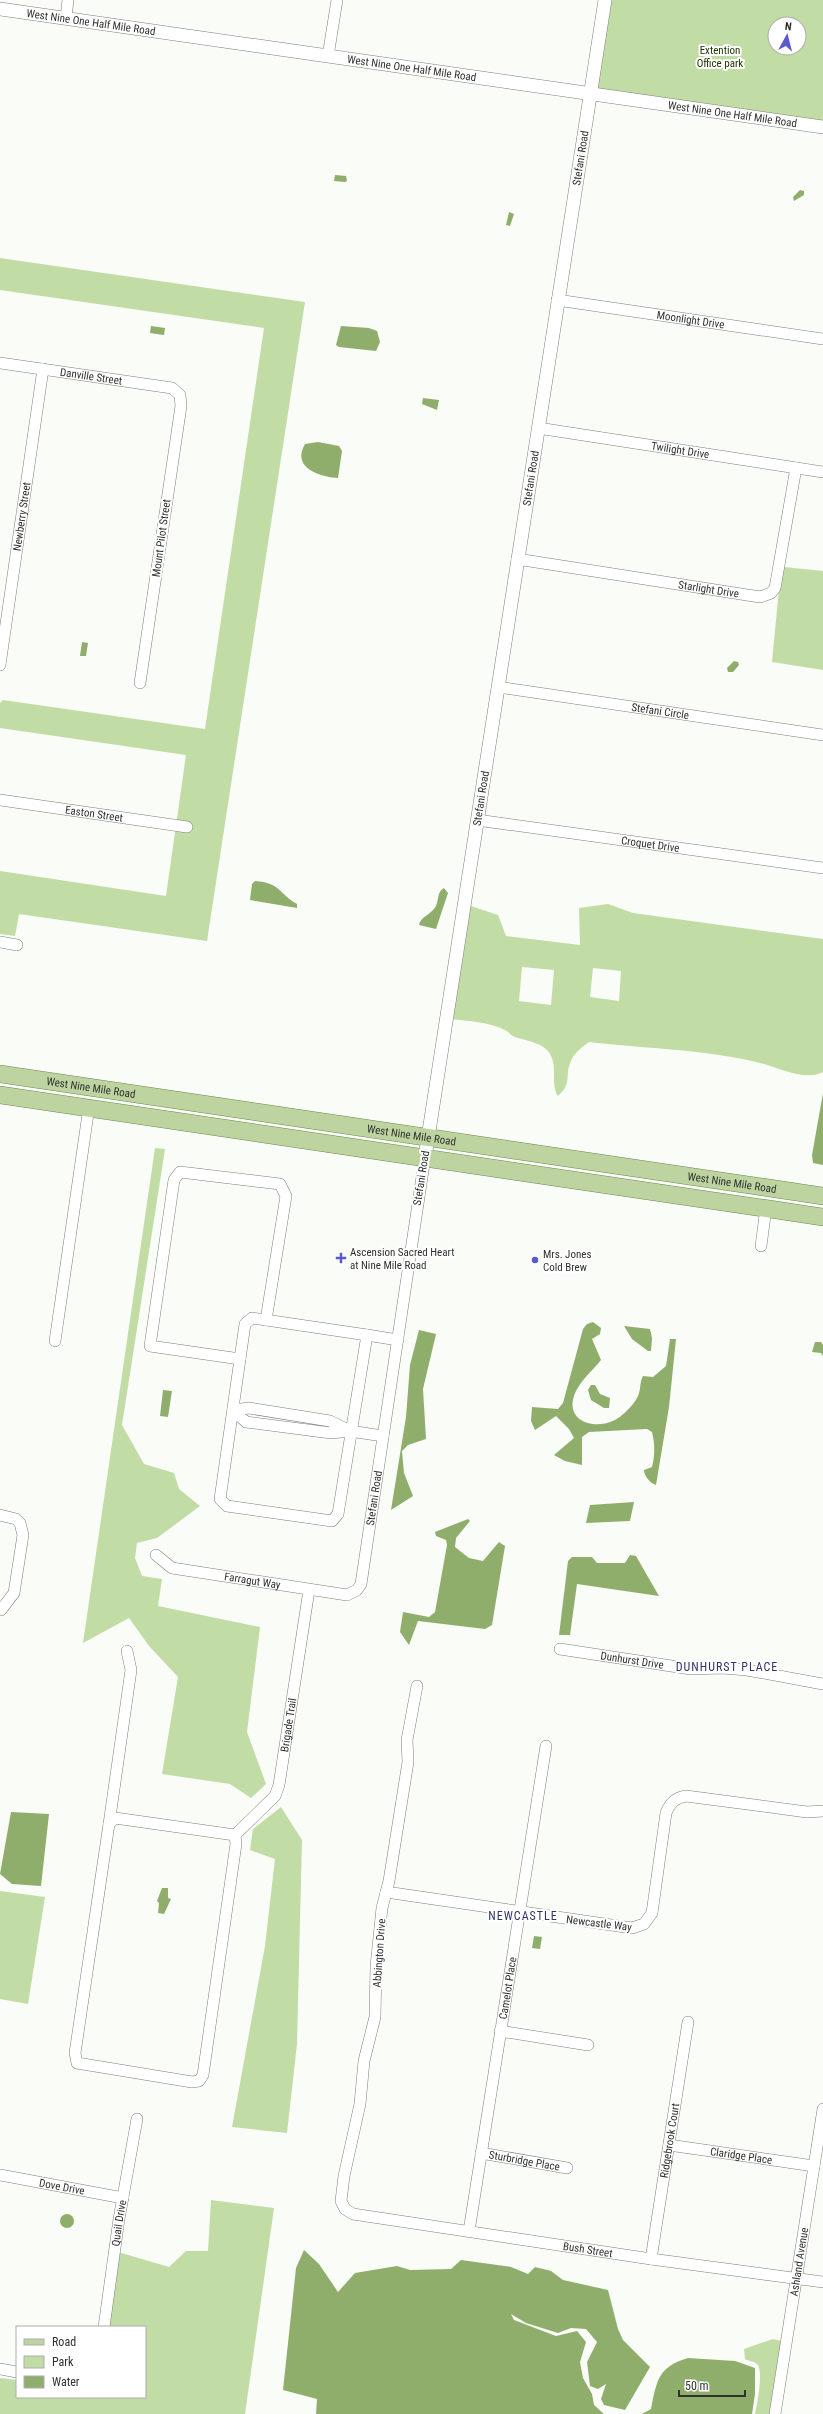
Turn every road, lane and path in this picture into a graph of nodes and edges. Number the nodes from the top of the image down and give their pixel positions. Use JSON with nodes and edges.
{"nodes":[{"id":1,"x":68,"y":0,"type":"edge"},
{"id":2,"x":336,"y":0,"type":"edge"},
{"id":3,"x":605,"y":0,"type":"edge"},
{"id":4,"x":0,"y":9,"type":"edge"},
{"id":5,"x":66,"y":18,"type":"junction"},
{"id":6,"x":328,"y":56,"type":"junction"},
{"id":7,"x":590,"y":93,"type":"junction"},
{"id":8,"x":823,"y":127,"type":"edge"},
{"id":9,"x":557,"y":300,"type":"junction"},
{"id":10,"x":823,"y":339,"type":"edge"},
{"id":11,"x":0,"y":363,"type":"edge"},
{"id":12,"x":43,"y":369,"type":"junction"},
{"id":13,"x":179,"y":393,"type":"joint"},
{"id":14,"x":538,"y":428,"type":"junction"},
{"id":15,"x":796,"y":468,"type":"junction"},
{"id":16,"x":823,"y":472,"type":"edge"},
{"id":17,"x":518,"y":559,"type":"junction"},
{"id":18,"x":0,"y":665,"type":"edge"},
{"id":19,"x":140,"y":683,"type":"dead end"},
{"id":20,"x":498,"y":687,"type":"junction"},
{"id":21,"x":823,"y":735,"type":"edge"},
{"id":22,"x":0,"y":800,"type":"edge"},
{"id":23,"x":477,"y":820,"type":"junction"},
{"id":24,"x":187,"y":827,"type":"dead end"},
{"id":25,"x":823,"y":868,"type":"edge"},
{"id":26,"x":0,"y":942,"type":"edge"},
{"id":27,"x":17,"y":945,"type":"dead end"},
{"id":28,"x":0,"y":1074,"type":"edge"},
{"id":29,"x":0,"y":1085,"type":"edge"},
{"id":30,"x":76,"y":1085,"type":"junction"},
{"id":31,"x":0,"y":1095,"type":"edge"},
{"id":32,"x":89,"y":1107,"type":"junction"},
{"id":33,"x":238,"y":1129,"type":"junction"},
{"id":34,"x":428,"y":1137,"type":"junction"},
{"id":35,"x":425,"y":1157,"type":"junction"},
{"id":36,"x":618,"y":1166,"type":"junction"},
{"id":37,"x":823,"y":1196,"type":"edge"},
{"id":38,"x":823,"y":1206,"type":"edge"},
{"id":39,"x":766,"y":1208,"type":"junction"},
{"id":40,"x":823,"y":1217,"type":"edge"},
{"id":41,"x":760,"y":1246,"type":"dead end"},
{"id":42,"x":266,"y":1320,"type":"junction"},
{"id":43,"x":367,"y":1335,"type":"junction"},
{"id":44,"x":398,"y":1340,"type":"junction"},
{"id":45,"x":55,"y":1342,"type":"dead end"},
{"id":46,"x":240,"y":1359,"type":"junction"},
{"id":47,"x":233,"y":1410,"type":"junction"},
{"id":48,"x":350,"y":1431,"type":"junction"},
{"id":49,"x":383,"y":1436,"type":"junction"},
{"id":50,"x":0,"y":1515,"type":"edge"},
{"id":51,"x":156,"y":1555,"type":"dead end"},
{"id":52,"x":309,"y":1590,"type":"junction"},
{"id":53,"x":352,"y":1593,"type":"joint"},
{"id":54,"x":1,"y":1610,"type":"edge"},
{"id":55,"x":560,"y":1649,"type":"dead end"},
{"id":56,"x":127,"y":1651,"type":"dead end"},
{"id":57,"x":823,"y":1684,"type":"edge"},
{"id":58,"x":416,"y":1686,"type":"dead end"},
{"id":59,"x":546,"y":1746,"type":"dead end"},
{"id":60,"x":823,"y":1811,"type":"edge"},
{"id":61,"x":807,"y":1812,"type":"junction"},
{"id":62,"x":823,"y":1820,"type":"edge"},
{"id":63,"x":109,"y":1824,"type":"junction"},
{"id":64,"x":236,"y":1839,"type":"junction"},
{"id":65,"x":386,"y":1892,"type":"junction"},
{"id":66,"x":518,"y":1912,"type":"junction"},
{"id":67,"x":688,"y":2022,"type":"dead end"},
{"id":68,"x":500,"y":2031,"type":"junction"},
{"id":69,"x":588,"y":2045,"type":"dead end"},
{"id":70,"x":823,"y":2109,"type":"edge"},
{"id":71,"x":137,"y":2119,"type":"dead end"},
{"id":72,"x":669,"y":2145,"type":"junction"},
{"id":73,"x":481,"y":2153,"type":"junction"},
{"id":74,"x":814,"y":2166,"type":"junction"},
{"id":75,"x":567,"y":2168,"type":"dead end"},
{"id":76,"x":0,"y":2175,"type":"edge"},
{"id":77,"x":123,"y":2198,"type":"junction"},
{"id":78,"x":353,"y":2214,"type":"joint"},
{"id":79,"x":469,"y":2231,"type":"junction"},
{"id":80,"x":652,"y":2259,"type":"junction"},
{"id":81,"x":795,"y":2278,"type":"junction"},
{"id":82,"x":823,"y":2282,"type":"edge"},
{"id":83,"x":104,"y":2326,"type":"edge"},
{"id":84,"x":0,"y":2369,"type":"edge"},
{"id":85,"x":16,"y":2372,"type":"edge"},
{"id":86,"x":775,"y":2414,"type":"edge"}],
"edges":[{"from":1,"to":5,"type":"street"},
{"from":2,"to":6,"type":"street"},
{"from":3,"to":7,"type":"street","name":"Stefani Road"},
{"from":4,"to":5,"type":"street","name":"West Nine One Half Mile Road"},
{"from":5,"to":6,"type":"street","name":"West Nine One Half Mile Road"},
{"from":6,"to":7,"type":"street","name":"West Nine One Half Mile Road"},
{"from":7,"to":8,"type":"street","name":"West Nine One Half Mile Road"},
{"from":7,"to":9,"type":"street","name":"Stefani Road"},
{"from":9,"to":10,"type":"street","name":"Moonlight Drive"},
{"from":9,"to":14,"type":"street","name":"Stefani Road"},
{"from":11,"to":12,"type":"street","name":"Danville Street"},
{"from":12,"to":13,"type":"street","name":"Danville Street"},
{"from":12,"to":18,"type":"street","name":"Newberry Street"},
{"from":13,"to":19,"type":"street","name":"Mount Pilot Street"},
{"from":14,"to":15,"type":"street","name":"Twilight Drive"},
{"from":14,"to":17,"type":"street","name":"Stefani Road"},
{"from":15,"to":16,"type":"street","name":"Twilight Drive"},
{"from":15,"to":17,"type":"street","name":"Starlight Drive"},
{"from":17,"to":20,"type":"street","name":"Stefani Road"},
{"from":20,"to":21,"type":"street","name":"Stefani Circle"},
{"from":20,"to":23,"type":"street","name":"Stefani Road"},
{"from":22,"to":24,"type":"street","name":"Easton Street"},
{"from":23,"to":25,"type":"street","name":"Croquet Drive"},
{"from":23,"to":34,"type":"street","name":"Stefani Road"},
{"from":26,"to":27,"type":"street"},
{"from":28,"to":30,"type":"main road","name":"West Nine Mile Road"},
{"from":29,"to":30,"type":"main road"},
{"from":30,"to":34,"type":"main road","name":"West Nine Mile Road"},
{"from":31,"to":32,"type":"main road","name":"West Nine Mile Road"},
{"from":32,"to":33,"type":"main road","name":"West Nine Mile Road"},
{"from":32,"to":45,"type":"street"},
{"from":33,"to":34,"type":"main road"},
{"from":33,"to":35,"type":"main road","name":"West Nine Mile Road"},
{"from":34,"to":35,"type":"street","name":"Stefani Road"},
{"from":34,"to":36,"type":"main road","name":"West Nine Mile Road"},
{"from":35,"to":36,"type":"main road"},
{"from":35,"to":39,"type":"main road","name":"West Nine Mile Road"},
{"from":35,"to":44,"type":"street","name":"Stefani Road"},
{"from":36,"to":37,"type":"main road","name":"West Nine Mile Road"},
{"from":38,"to":39,"type":"main road"},
{"from":39,"to":40,"type":"main road","name":"West Nine Mile Road"},
{"from":39,"to":41,"type":"street"},
{"from":42,"to":43,"type":"street"},
{"from":42,"to":46,"type":"street"},
{"from":42,"to":46,"type":"street"},
{"from":43,"to":44,"type":"street"},
{"from":43,"to":48,"type":"street"},
{"from":44,"to":49,"type":"street","name":"Stefani Road"},
{"from":46,"to":47,"type":"street"},
{"from":47,"to":48,"type":"street"},
{"from":47,"to":48,"type":"street"},
{"from":48,"to":49,"type":"street"},
{"from":49,"to":53,"type":"street","name":"Stefani Road"},
{"from":50,"to":54,"type":"street"},
{"from":51,"to":52,"type":"street","name":"Farragut Way"},
{"from":52,"to":53,"type":"street","name":"Farragut Way"},
{"from":52,"to":64,"type":"street","name":"Brigade Trail"},
{"from":55,"to":57,"type":"street","name":"Dunhurst Drive"},
{"from":56,"to":63,"type":"street"},
{"from":58,"to":65,"type":"street","name":"Abbington Drive"},
{"from":59,"to":66,"type":"street","name":"Camelot Place"},
{"from":60,"to":61,"type":"street","name":"Newcastle Way"},
{"from":61,"to":62,"type":"street","name":"Newcastle Way"},
{"from":61,"to":66,"type":"street","name":"Newcastle Way"},
{"from":63,"to":64,"type":"street"},
{"from":63,"to":64,"type":"street"},
{"from":65,"to":66,"type":"street","name":"Newcastle Way"},
{"from":65,"to":78,"type":"street","name":"Abbington Drive"},
{"from":66,"to":68,"type":"street","name":"Camelot Place"},
{"from":67,"to":72,"type":"street","name":"Ridgebrook Court"},
{"from":68,"to":69,"type":"street"},
{"from":68,"to":73,"type":"street","name":"Camelot Place"},
{"from":70,"to":74,"type":"street","name":"Ashland Avenue"},
{"from":71,"to":77,"type":"street","name":"Quail Drive"},
{"from":72,"to":74,"type":"street","name":"Claridge Place"},
{"from":72,"to":80,"type":"street","name":"Ridgebrook Court"},
{"from":73,"to":75,"type":"street","name":"Sturbridge Place"},
{"from":73,"to":79,"type":"street","name":"Camelot Place"},
{"from":74,"to":81,"type":"street","name":"Ashland Avenue"},
{"from":76,"to":77,"type":"street","name":"Dove Drive"},
{"from":77,"to":83,"type":"street","name":"Quail Drive"},
{"from":78,"to":79,"type":"street","name":"Bush Street"},
{"from":79,"to":80,"type":"street","name":"Bush Street"},
{"from":80,"to":81,"type":"street","name":"Bush Street"},
{"from":81,"to":82,"type":"street","name":"Bush Street"},
{"from":81,"to":86,"type":"street","name":"Ashland Avenue"},
{"from":84,"to":85,"type":"street"}]}
